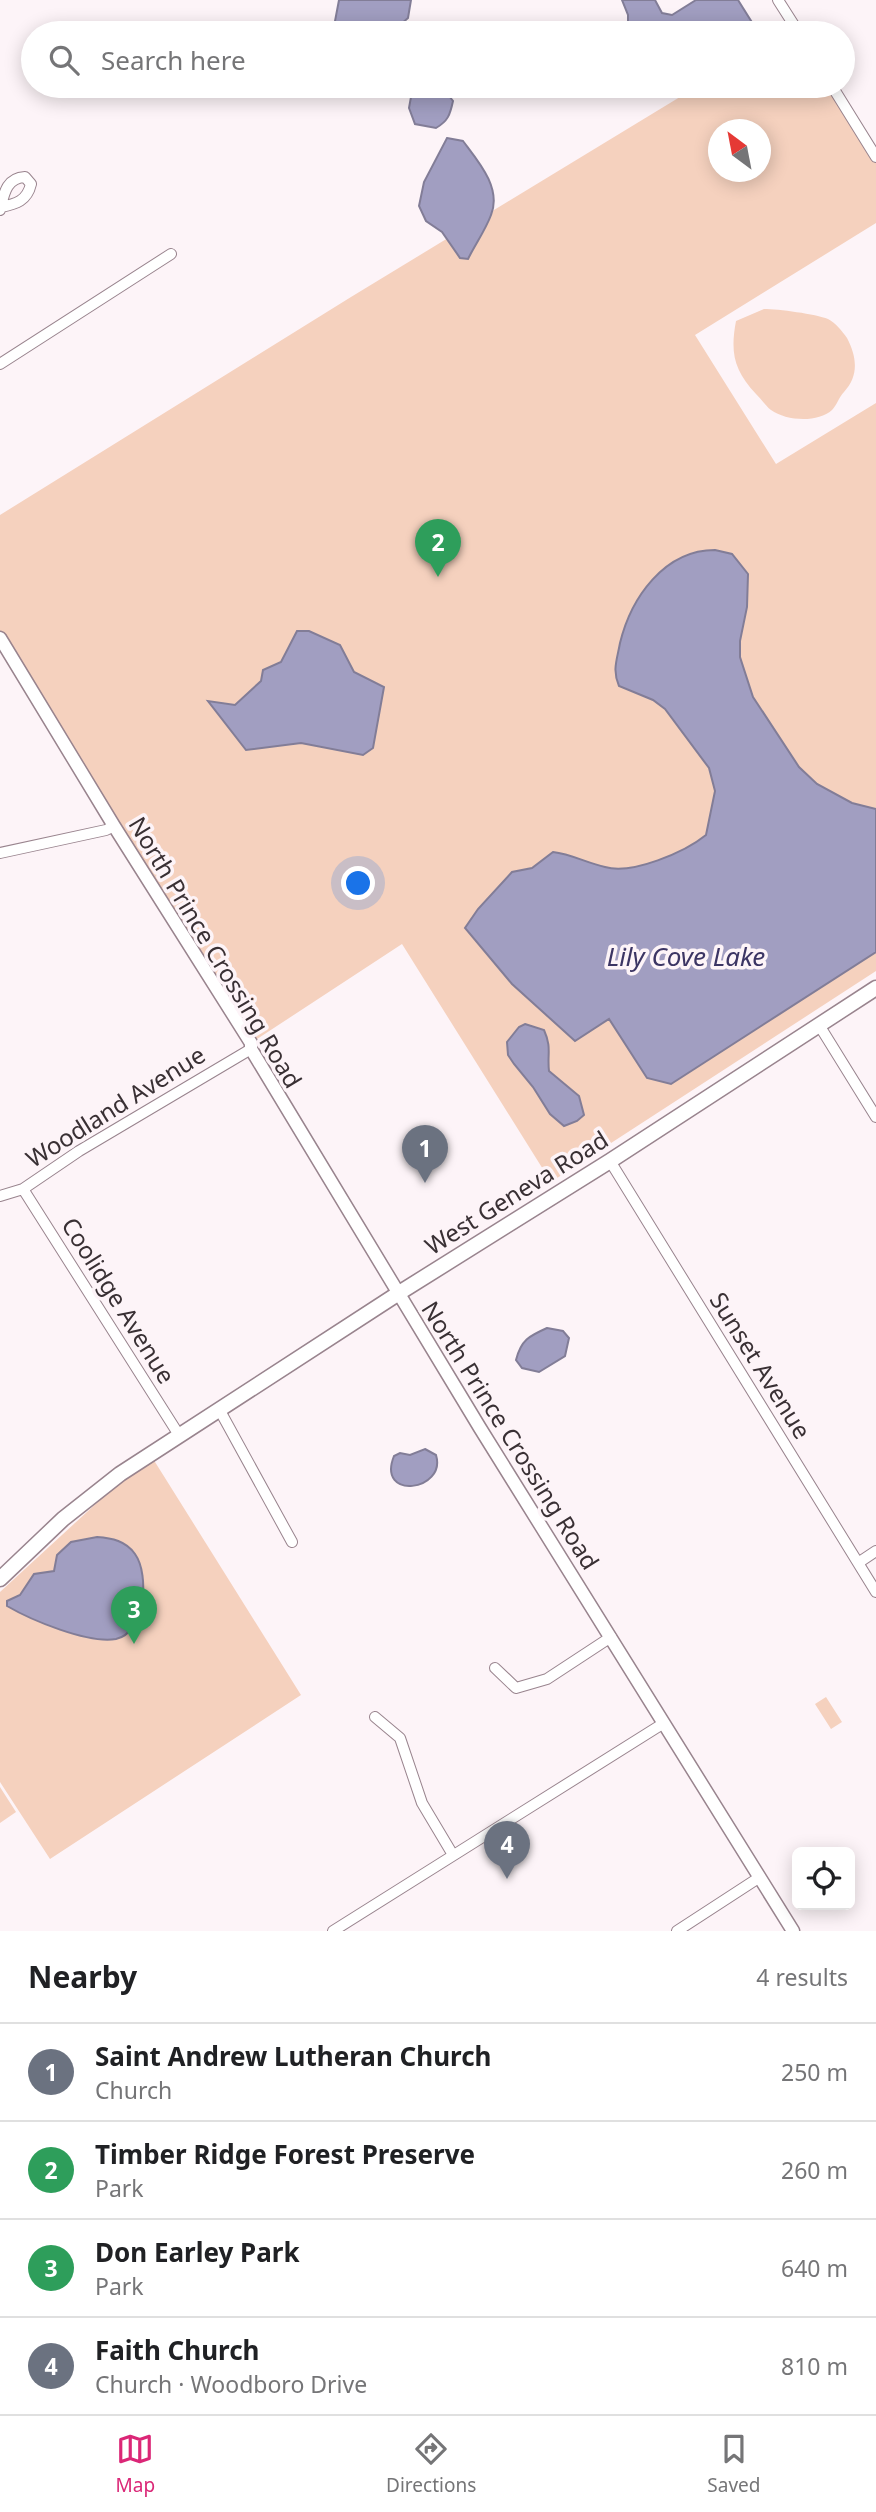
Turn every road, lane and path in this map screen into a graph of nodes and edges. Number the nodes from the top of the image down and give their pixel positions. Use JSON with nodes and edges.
{"nodes":[{"id":1,"x":778,"y":0,"type":"edge"},
{"id":2,"x":791,"y":21,"type":"edge"},
{"id":3,"x":839,"y":98,"type":"edge"},
{"id":4,"x":876,"y":157,"type":"edge"},
{"id":5,"x":171,"y":254,"type":"dead end"},
{"id":6,"x":0,"y":364,"type":"edge"},
{"id":7,"x":0,"y":638,"type":"edge"},
{"id":8,"x":114,"y":826,"type":"junction"},
{"id":9,"x":0,"y":853,"type":"edge"},
{"id":10,"x":876,"y":988,"type":"edge"},
{"id":11,"x":819,"y":1025,"type":"junction"},
{"id":12,"x":250,"y":1049,"type":"junction"},
{"id":13,"x":876,"y":1117,"type":"edge"},
{"id":14,"x":610,"y":1161,"type":"junction"},
{"id":15,"x":23,"y":1188,"type":"junction"},
{"id":16,"x":0,"y":1196,"type":"edge"},
{"id":17,"x":398,"y":1293,"type":"junction"},
{"id":18,"x":219,"y":1409,"type":"junction"},
{"id":19,"x":179,"y":1435,"type":"junction"},
{"id":20,"x":292,"y":1542,"type":"dead end"},
{"id":21,"x":876,"y":1551,"type":"edge"},
{"id":22,"x":858,"y":1563,"type":"junction"},
{"id":23,"x":0,"y":1579,"type":"edge"},
{"id":24,"x":876,"y":1592,"type":"edge"},
{"id":25,"x":611,"y":1637,"type":"junction"},
{"id":26,"x":495,"y":1668,"type":"dead end"},
{"id":27,"x":375,"y":1717,"type":"dead end"},
{"id":28,"x":664,"y":1723,"type":"junction"},
{"id":29,"x":453,"y":1855,"type":"junction"},
{"id":30,"x":760,"y":1877,"type":"junction"},
{"id":31,"x":680,"y":1930,"type":"edge"},
{"id":32,"x":333,"y":1931,"type":"edge"},
{"id":33,"x":793,"y":1931,"type":"edge"}],
"edges":[{"from":1,"to":2,"type":"street"},
{"from":3,"to":4,"type":"street"},
{"from":5,"to":6,"type":"street"},
{"from":7,"to":8,"type":"street","name":"North Prince Crossing Road"},
{"from":8,"to":9,"type":"street"},
{"from":8,"to":12,"type":"street","name":"North Prince Crossing Road"},
{"from":10,"to":11,"type":"main road","name":"West Geneva Road"},
{"from":11,"to":13,"type":"street"},
{"from":11,"to":14,"type":"main road","name":"West Geneva Road"},
{"from":12,"to":15,"type":"street","name":"Woodland Avenue"},
{"from":12,"to":17,"type":"street","name":"North Prince Crossing Road"},
{"from":14,"to":17,"type":"main road","name":"West Geneva Road"},
{"from":14,"to":22,"type":"street","name":"Sunset Avenue"},
{"from":15,"to":16,"type":"street","name":"Woodland Avenue"},
{"from":15,"to":19,"type":"street","name":"Coolidge Avenue"},
{"from":17,"to":18,"type":"main road","name":"West Geneva Road"},
{"from":17,"to":25,"type":"street","name":"North Prince Crossing Road"},
{"from":18,"to":19,"type":"main road","name":"West Geneva Road"},
{"from":18,"to":20,"type":"street"},
{"from":19,"to":23,"type":"main road","name":"West Geneva Road"},
{"from":21,"to":22,"type":"street"},
{"from":22,"to":24,"type":"street","name":"Sunset Avenue"},
{"from":25,"to":26,"type":"street"},
{"from":25,"to":28,"type":"street","name":"North Prince Crossing Road"},
{"from":27,"to":29,"type":"street"},
{"from":28,"to":29,"type":"street"},
{"from":28,"to":30,"type":"street","name":"North Prince Crossing Road"},
{"from":29,"to":32,"type":"street"},
{"from":30,"to":31,"type":"street"},
{"from":30,"to":33,"type":"street","name":"North Prince Crossing Road"}]}
